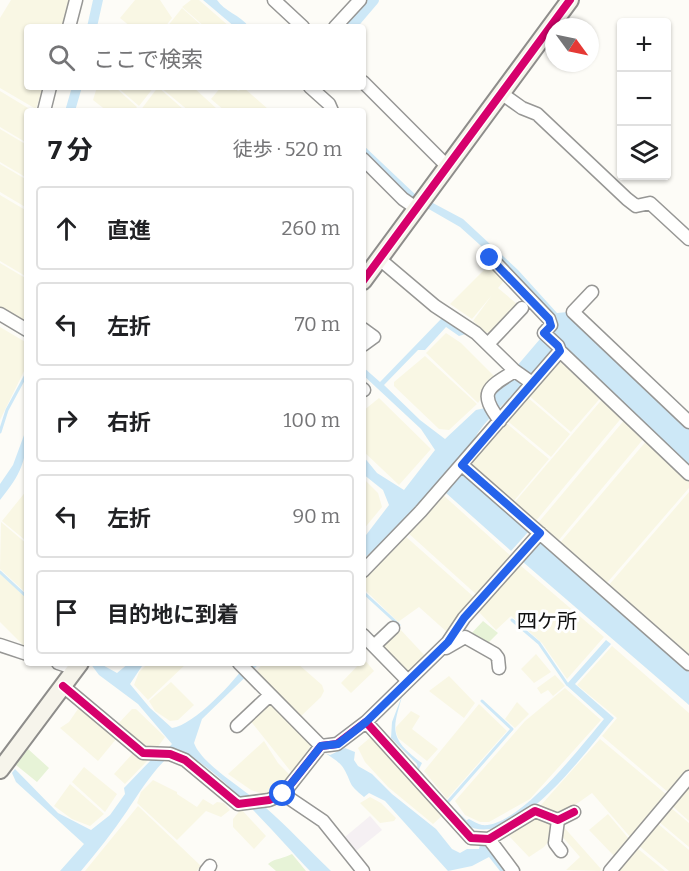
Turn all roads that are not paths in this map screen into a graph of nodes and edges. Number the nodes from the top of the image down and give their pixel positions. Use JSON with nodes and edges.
{"nodes":[{"id":1,"x":76,"y":0,"type":"edge"},
{"id":2,"x":274,"y":0,"type":"edge"},
{"id":3,"x":360,"y":0,"type":"edge"},
{"id":4,"x":570,"y":0,"type":"edge"},
{"id":5,"x":70,"y":24,"type":"edge"},
{"id":6,"x":300,"y":24,"type":"edge"},
{"id":7,"x":338,"y":24,"type":"edge"},
{"id":8,"x":366,"y":85,"type":"edge"},
{"id":9,"x":49,"y":90,"type":"edge"},
{"id":10,"x":313,"y":90,"type":"edge"},
{"id":11,"x":501,"y":93,"type":"junction"},
{"id":12,"x":45,"y":108,"type":"edge"},
{"id":13,"x":331,"y":108,"type":"edge"},
{"id":14,"x":366,"y":162,"type":"edge"},
{"id":15,"x":447,"y":166,"type":"junction"},
{"id":16,"x":416,"y":208,"type":"junction"},
{"id":17,"x":689,"y":239,"type":"edge"},
{"id":18,"x":490,"y":258,"type":"dead end"},
{"id":19,"x":383,"y":262,"type":"dead end"},
{"id":20,"x":366,"y":277,"type":"edge"},
{"id":21,"x":592,"y":292,"type":"dead end"},
{"id":22,"x":522,"y":308,"type":"dead end"},
{"id":23,"x":0,"y":314,"type":"edge"},
{"id":24,"x":24,"y":328,"type":"edge"},
{"id":25,"x":366,"y":331,"type":"edge"},
{"id":26,"x":366,"y":343,"type":"edge"},
{"id":27,"x":488,"y":344,"type":"junction"},
{"id":28,"x":560,"y":351,"type":"junction"},
{"id":29,"x":515,"y":371,"type":"junction"},
{"id":30,"x":532,"y":383,"type":"junction"},
{"id":31,"x":500,"y":421,"type":"junction"},
{"id":32,"x":689,"y":422,"type":"edge"},
{"id":33,"x":462,"y":465,"type":"junction"},
{"id":34,"x":689,"y":474,"type":"edge"},
{"id":35,"x":540,"y":533,"type":"junction"},
{"id":36,"x":366,"y":567,"type":"edge"},
{"id":37,"x":393,"y":628,"type":"dead end"},
{"id":38,"x":366,"y":638,"type":"edge"},
{"id":39,"x":0,"y":645,"type":"edge"},
{"id":40,"x":375,"y":645,"type":"junction"},
{"id":41,"x":439,"y":651,"type":"junction"},
{"id":42,"x":24,"y":653,"type":"edge"},
{"id":43,"x":689,"y":664,"type":"edge"},
{"id":44,"x":78,"y":666,"type":"edge"},
{"id":45,"x":242,"y":666,"type":"edge"},
{"id":46,"x":499,"y":668,"type":"dead end"},
{"id":47,"x":408,"y":681,"type":"junction"},
{"id":48,"x":63,"y":686,"type":"junction"},
{"id":49,"x":270,"y":694,"type":"junction"},
{"id":50,"x":366,"y":722,"type":"junction"},
{"id":51,"x":237,"y":726,"type":"dead end"},
{"id":52,"x":321,"y":746,"type":"junction"},
{"id":53,"x":0,"y":770,"type":"edge"},
{"id":54,"x":689,"y":777,"type":"edge"},
{"id":55,"x":283,"y":794,"type":"junction"},
{"id":56,"x":573,"y":812,"type":"dead end"},
{"id":57,"x":558,"y":820,"type":"junction"},
{"id":58,"x":489,"y":839,"type":"junction"},
{"id":59,"x":561,"y":851,"type":"dead end"},
{"id":60,"x":363,"y":871,"type":"edge"},
{"id":61,"x":513,"y":871,"type":"edge"},
{"id":62,"x":610,"y":871,"type":"edge"}],
"edges":[{"from":1,"to":5,"type":"street"},
{"from":2,"to":6,"type":"street"},
{"from":3,"to":7,"type":"street"},
{"from":4,"to":11,"type":"street"},
{"from":8,"to":15,"type":"street"},
{"from":9,"to":12,"type":"street"},
{"from":10,"to":13,"type":"street"},
{"from":11,"to":15,"type":"street"},
{"from":11,"to":17,"type":"street"},
{"from":14,"to":16,"type":"street"},
{"from":15,"to":16,"type":"street"},
{"from":16,"to":20,"type":"street"},
{"from":18,"to":28,"type":"street"},
{"from":19,"to":27,"type":"street"},
{"from":21,"to":32,"type":"street"},
{"from":22,"to":27,"type":"street"},
{"from":23,"to":24,"type":"street"},
{"from":25,"to":26,"type":"street"},
{"from":27,"to":29,"type":"street"},
{"from":28,"to":30,"type":"street"},
{"from":28,"to":34,"type":"street"},
{"from":29,"to":30,"type":"street"},
{"from":29,"to":31,"type":"street"},
{"from":30,"to":31,"type":"street"},
{"from":31,"to":33,"type":"street"},
{"from":33,"to":35,"type":"street"},
{"from":33,"to":36,"type":"street"},
{"from":35,"to":41,"type":"street"},
{"from":35,"to":43,"type":"street"},
{"from":37,"to":40,"type":"street"},
{"from":38,"to":40,"type":"street"},
{"from":39,"to":42,"type":"street"},
{"from":40,"to":47,"type":"street"},
{"from":41,"to":46,"type":"street"},
{"from":41,"to":47,"type":"street"},
{"from":44,"to":48,"type":"street"},
{"from":45,"to":49,"type":"street"},
{"from":47,"to":50,"type":"street"},
{"from":48,"to":53,"type":"street"},
{"from":48,"to":55,"type":"street"},
{"from":49,"to":51,"type":"street"},
{"from":49,"to":52,"type":"street"},
{"from":50,"to":52,"type":"street"},
{"from":50,"to":58,"type":"street"},
{"from":52,"to":55,"type":"street"},
{"from":54,"to":62,"type":"street"},
{"from":55,"to":60,"type":"street"},
{"from":56,"to":57,"type":"street"},
{"from":57,"to":58,"type":"street"},
{"from":57,"to":59,"type":"street"},
{"from":58,"to":61,"type":"street"}]}
